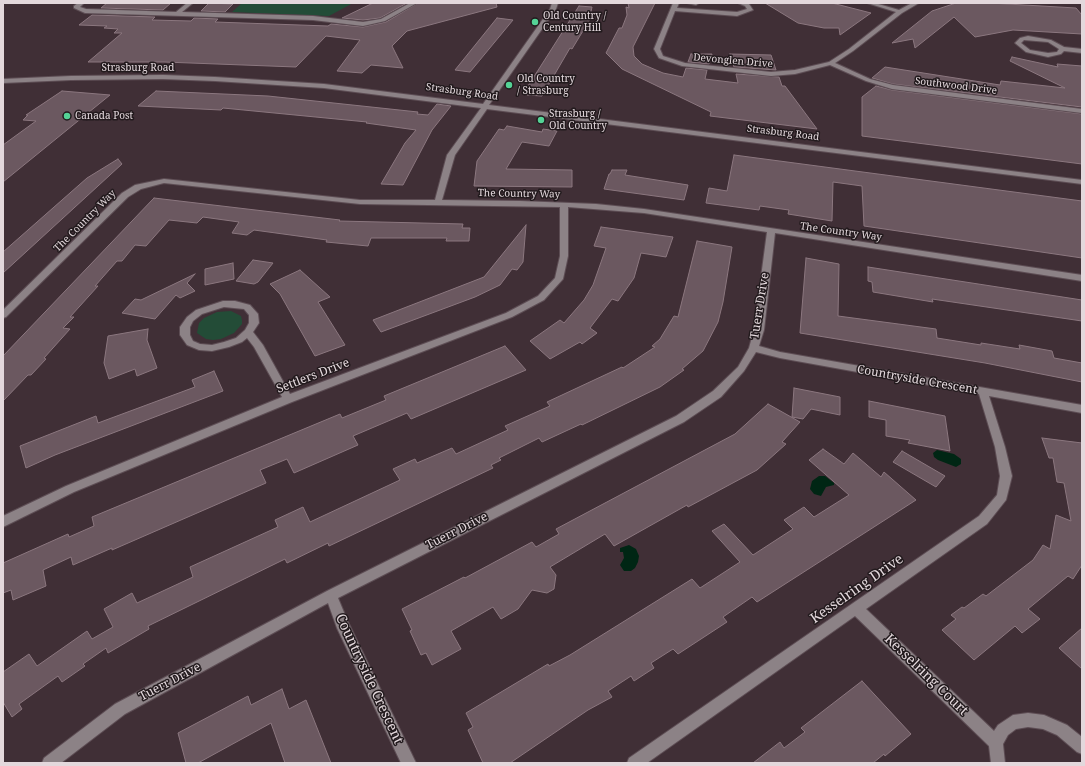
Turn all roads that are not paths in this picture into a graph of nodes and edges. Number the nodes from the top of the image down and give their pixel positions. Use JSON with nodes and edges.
{"nodes":[{"id":1,"x":81,"y":3,"type":"edge"},
{"id":2,"x":190,"y":3,"type":"edge"},
{"id":3,"x":414,"y":3,"type":"edge"},
{"id":4,"x":555,"y":3,"type":"edge"},
{"id":5,"x":690,"y":3,"type":"edge"},
{"id":6,"x":696,"y":3,"type":"edge"},
{"id":7,"x":741,"y":3,"type":"edge"},
{"id":8,"x":870,"y":3,"type":"edge"},
{"id":9,"x":916,"y":3,"type":"edge"},
{"id":10,"x":675,"y":6,"type":"edge"},
{"id":11,"x":900,"y":12,"type":"junction"},
{"id":12,"x":178,"y":14,"type":"junction"},
{"id":13,"x":1062,"y":49,"type":"junction"},
{"id":14,"x":1082,"y":51,"type":"edge"},
{"id":15,"x":831,"y":63,"type":"junction"},
{"id":16,"x":3,"y":81,"type":"edge"},
{"id":17,"x":487,"y":105,"type":"junction"},
{"id":18,"x":1082,"y":111,"type":"edge"},
{"id":19,"x":1082,"y":182,"type":"edge"},
{"id":20,"x":438,"y":202,"type":"junction"},
{"id":21,"x":564,"y":205,"type":"junction"},
{"id":22,"x":771,"y":232,"type":"junction"},
{"id":23,"x":1082,"y":278,"type":"edge"},
{"id":24,"x":3,"y":315,"type":"edge"},
{"id":25,"x":248,"y":332,"type":"junction"},
{"id":26,"x":754,"y":348,"type":"junction"},
{"id":27,"x":983,"y":392,"type":"junction"},
{"id":28,"x":288,"y":399,"type":"junction"},
{"id":29,"x":1082,"y":409,"type":"edge"},
{"id":30,"x":3,"y":522,"type":"edge"},
{"id":31,"x":331,"y":595,"type":"junction"},
{"id":32,"x":856,"y":608,"type":"junction"},
{"id":33,"x":996,"y":743,"type":"junction"},
{"id":34,"x":1082,"y":747,"type":"edge"},
{"id":35,"x":49,"y":763,"type":"edge"},
{"id":36,"x":409,"y":763,"type":"edge"},
{"id":37,"x":634,"y":763,"type":"edge"},
{"id":38,"x":998,"y":763,"type":"edge"}],
"edges":[{"from":1,"to":12,"type":"street"},
{"from":2,"to":12,"type":"street"},
{"from":3,"to":12,"type":"street"},
{"from":4,"to":17,"type":"street"},
{"from":5,"to":6,"type":"street"},
{"from":7,"to":10,"type":"street"},
{"from":8,"to":11,"type":"street"},
{"from":9,"to":11,"type":"street","name":"Devonglen Drive"},
{"from":10,"to":15,"type":"street","name":"Devonglen Drive"},
{"from":11,"to":15,"type":"street","name":"Devonglen Drive"},
{"from":13,"to":13,"type":"street"},
{"from":13,"to":14,"type":"street"},
{"from":15,"to":18,"type":"street","name":"Southwood Drive"},
{"from":16,"to":17,"type":"street","name":"Strasburg Road"},
{"from":17,"to":19,"type":"street","name":"Strasburg Road"},
{"from":17,"to":20,"type":"street"},
{"from":20,"to":21,"type":"street","name":"The Country Way"},
{"from":20,"to":24,"type":"street","name":"The Country Way"},
{"from":21,"to":22,"type":"street","name":"The Country Way"},
{"from":21,"to":28,"type":"street","name":"Settlers Drive"},
{"from":22,"to":23,"type":"street","name":"The Country Way"},
{"from":22,"to":26,"type":"street","name":"Tuerr Drive"},
{"from":25,"to":25,"type":"street"},
{"from":25,"to":28,"type":"street"},
{"from":26,"to":27,"type":"street","name":"Countryside Crescent"},
{"from":26,"to":31,"type":"street","name":"Tuerr Drive"},
{"from":27,"to":29,"type":"street","name":"Countryside Crescent"},
{"from":27,"to":32,"type":"street","name":"Kesselring Drive"},
{"from":28,"to":30,"type":"street","name":"Settlers Drive"},
{"from":31,"to":35,"type":"street","name":"Tuerr Drive"},
{"from":31,"to":36,"type":"street","name":"Countryside Crescent"},
{"from":32,"to":33,"type":"street","name":"Kesselring Court"},
{"from":32,"to":37,"type":"street","name":"Kesselring Drive"},
{"from":33,"to":34,"type":"street"},
{"from":33,"to":38,"type":"street"}]}
